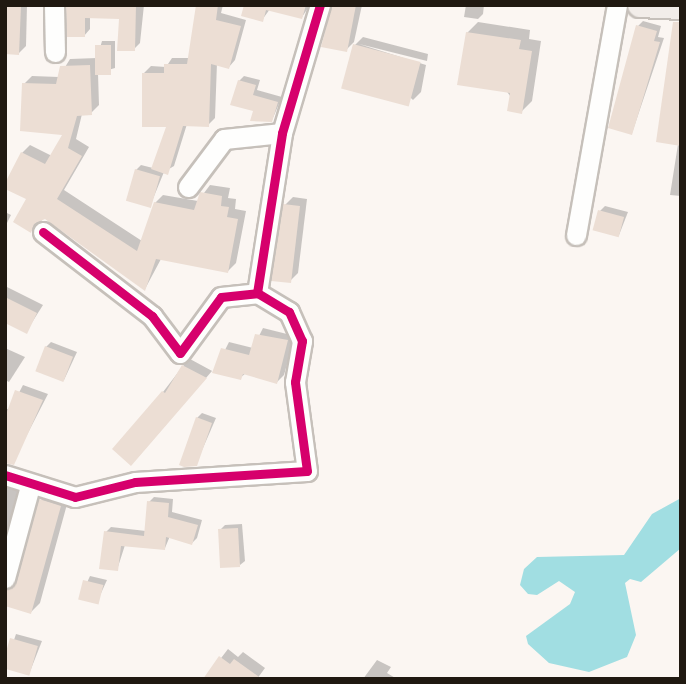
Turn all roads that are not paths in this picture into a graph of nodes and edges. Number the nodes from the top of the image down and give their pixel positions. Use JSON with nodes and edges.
{"nodes":[{"id":1,"x":54,"y":5,"type":"edge"},
{"id":2,"x":320,"y":5,"type":"edge"},
{"id":3,"x":617,"y":5,"type":"edge"},
{"id":4,"x":640,"y":5,"type":"edge"},
{"id":5,"x":681,"y":7,"type":"edge"},
{"id":6,"x":55,"y":52,"type":"dead end"},
{"id":7,"x":282,"y":133,"type":"junction"},
{"id":8,"x":188,"y":187,"type":"dead end"},
{"id":9,"x":43,"y":232,"type":"dead end"},
{"id":10,"x":576,"y":235,"type":"dead end"},
{"id":11,"x":257,"y":293,"type":"junction"},
{"id":12,"x":5,"y":475,"type":"edge"},
{"id":13,"x":30,"y":485,"type":"junction"},
{"id":14,"x":5,"y":578,"type":"edge"}],
"edges":[{"from":1,"to":6,"type":"street"},
{"from":2,"to":7,"type":"street"},
{"from":3,"to":10,"type":"street"},
{"from":4,"to":5,"type":"main road"},
{"from":7,"to":8,"type":"street"},
{"from":7,"to":11,"type":"street"},
{"from":9,"to":11,"type":"street"},
{"from":11,"to":13,"type":"street"},
{"from":12,"to":13,"type":"street"},
{"from":13,"to":14,"type":"street"}]}
